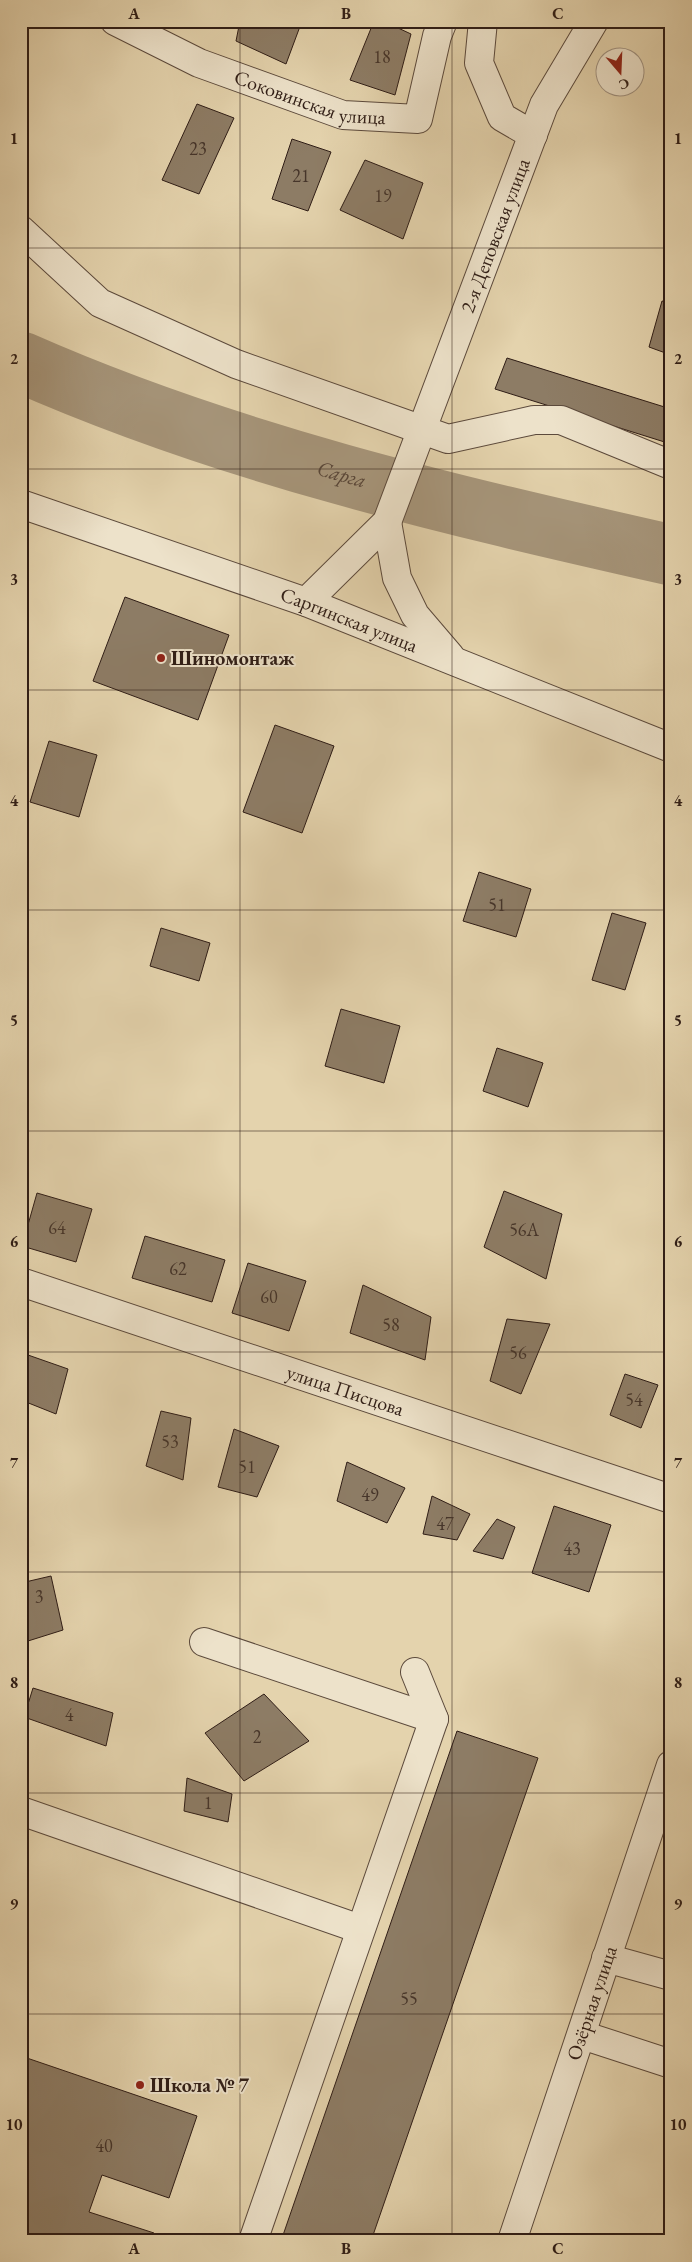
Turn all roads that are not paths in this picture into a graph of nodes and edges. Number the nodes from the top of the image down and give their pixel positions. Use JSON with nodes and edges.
{"nodes":[{"id":1,"x":115,"y":21,"type":"edge"},
{"id":2,"x":443,"y":21,"type":"edge"},
{"id":3,"x":483,"y":21,"type":"edge"},
{"id":4,"x":594,"y":21,"type":"edge"},
{"id":5,"x":533,"y":135,"type":"junction"},
{"id":6,"x":21,"y":230,"type":"edge"},
{"id":7,"x":423,"y":430,"type":"junction"},
{"id":8,"x":671,"y":465,"type":"edge"},
{"id":9,"x":21,"y":504,"type":"edge"},
{"id":10,"x":387,"y":522,"type":"junction"},
{"id":11,"x":306,"y":602,"type":"junction"},
{"id":12,"x":452,"y":659,"type":"junction"},
{"id":13,"x":671,"y":748,"type":"edge"},
{"id":14,"x":21,"y":1282,"type":"edge"},
{"id":15,"x":671,"y":1499,"type":"edge"},
{"id":16,"x":204,"y":1642,"type":"dead end"},
{"id":17,"x":415,"y":1672,"type":"dead end"},
{"id":18,"x":434,"y":1719,"type":"junction"},
{"id":19,"x":671,"y":1765,"type":"edge"},
{"id":20,"x":21,"y":1811,"type":"edge"},
{"id":21,"x":360,"y":1929,"type":"junction"},
{"id":22,"x":606,"y":1958,"type":"junction"},
{"id":23,"x":671,"y":1976,"type":"edge"},
{"id":24,"x":582,"y":2035,"type":"junction"},
{"id":25,"x":671,"y":2064,"type":"edge"},
{"id":26,"x":253,"y":2241,"type":"edge"},
{"id":27,"x":512,"y":2241,"type":"edge"}],
"edges":[{"from":1,"to":2,"type":"street","name":"Соковинская улица"},
{"from":3,"to":5,"type":"street"},
{"from":4,"to":5,"type":"street","name":"2-я Деповская улица"},
{"from":5,"to":7,"type":"street","name":"2-я Деповская улица"},
{"from":6,"to":7,"type":"street"},
{"from":7,"to":8,"type":"street"},
{"from":7,"to":10,"type":"street","name":"2-я Деповская улица"},
{"from":9,"to":11,"type":"street","name":"Саргинская улица"},
{"from":10,"to":11,"type":"street"},
{"from":10,"to":12,"type":"street"},
{"from":11,"to":12,"type":"street","name":"Саргинская улица"},
{"from":12,"to":13,"type":"street","name":"Саргинская улица"},
{"from":14,"to":15,"type":"street","name":"улица Писцова"},
{"from":16,"to":18,"type":"street"},
{"from":17,"to":18,"type":"street"},
{"from":18,"to":21,"type":"street"},
{"from":19,"to":22,"type":"street","name":"Озёрная улица"},
{"from":20,"to":21,"type":"street"},
{"from":21,"to":26,"type":"street"},
{"from":22,"to":23,"type":"street"},
{"from":22,"to":24,"type":"street","name":"Озёрная улица"},
{"from":24,"to":25,"type":"street"},
{"from":24,"to":27,"type":"street","name":"Озёрная улица"}]}
